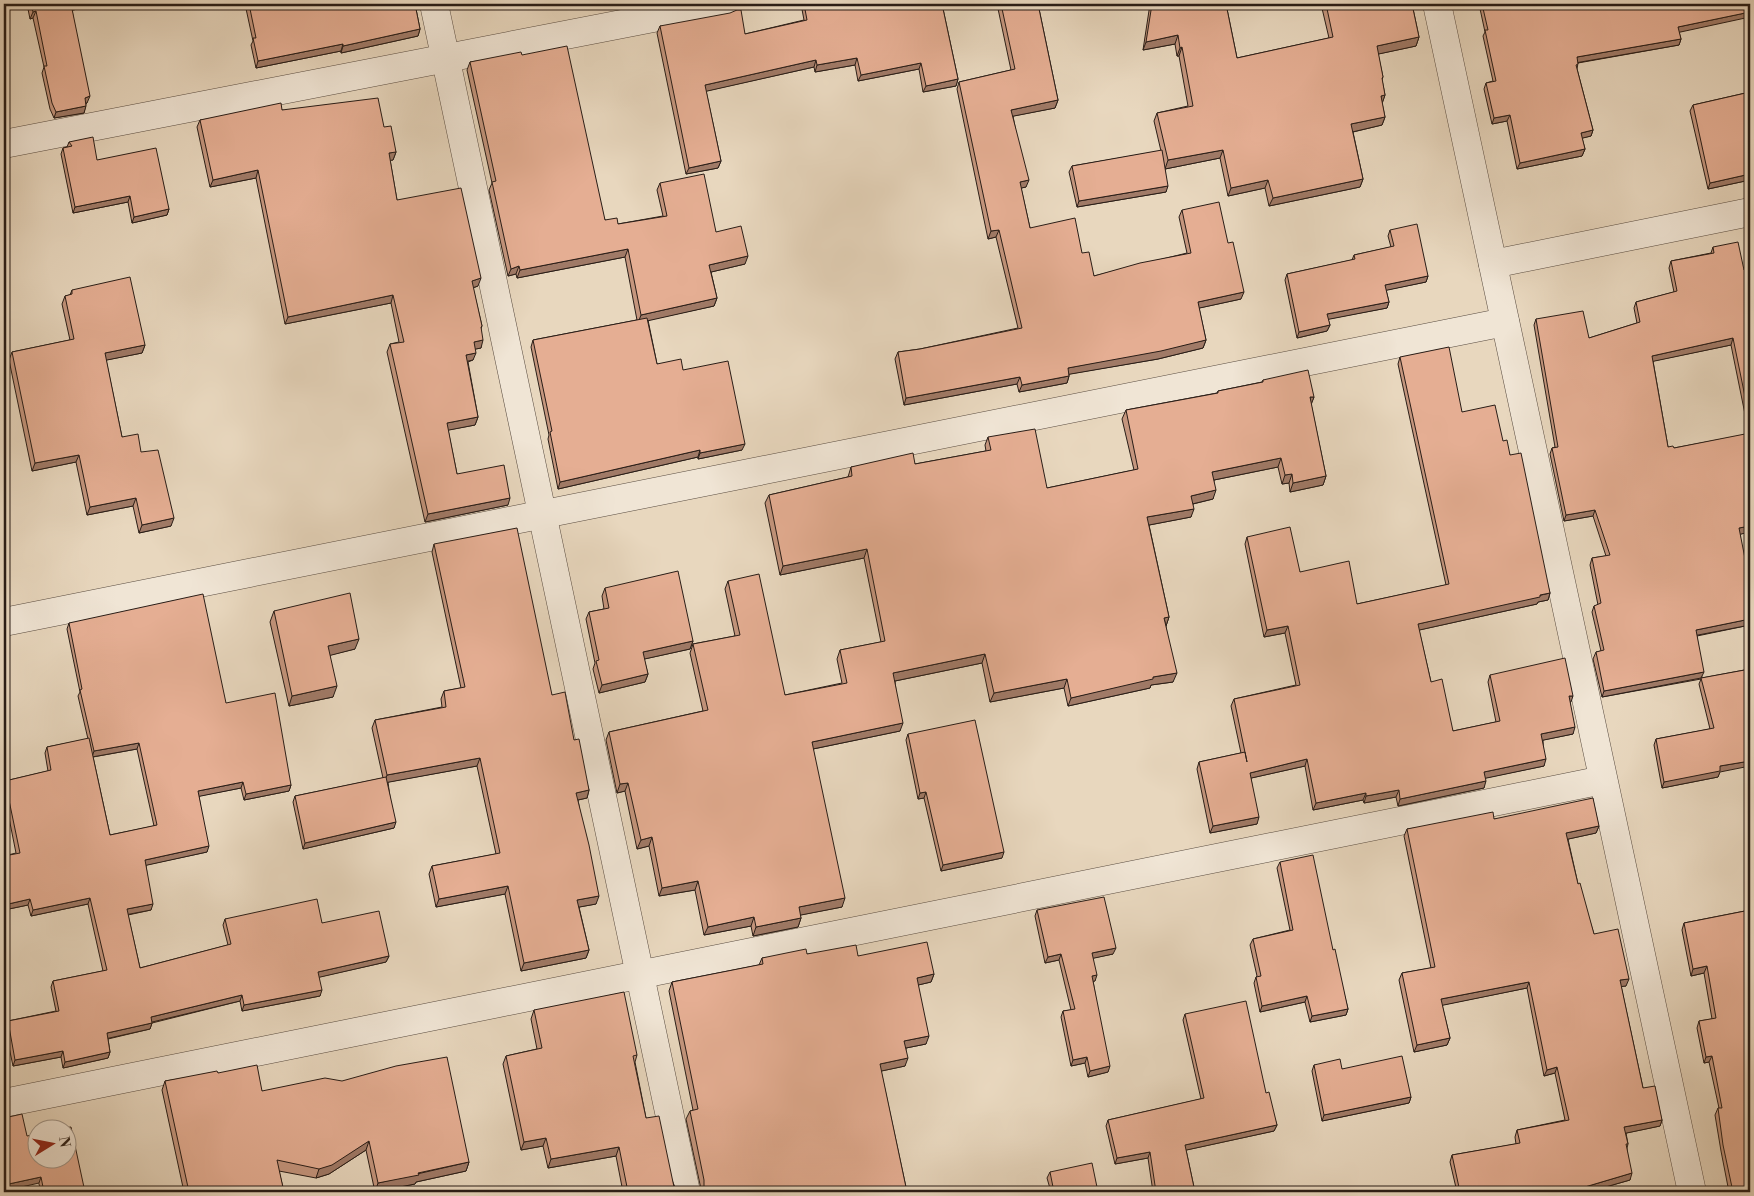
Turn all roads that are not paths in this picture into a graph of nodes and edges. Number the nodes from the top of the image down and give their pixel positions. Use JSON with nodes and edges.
{"nodes":[{"id":1,"x":434,"y":4,"type":"edge"},
{"id":2,"x":726,"y":4,"type":"edge"},
{"id":3,"x":1437,"y":4,"type":"edge"},
{"id":4,"x":446,"y":59,"type":"junction"},
{"id":5,"x":4,"y":144,"type":"edge"},
{"id":6,"x":1750,"y":212,"type":"edge"},
{"id":7,"x":1493,"y":264,"type":"junction"},
{"id":8,"x":1505,"y":322,"type":"junction"},
{"id":9,"x":543,"y":515,"type":"junction"},
{"id":10,"x":4,"y":622,"type":"edge"},
{"id":11,"x":1603,"y":780,"type":"junction"},
{"id":12,"x":640,"y":974,"type":"junction"},
{"id":13,"x":4,"y":1103,"type":"edge"},
{"id":14,"x":686,"y":1192,"type":"edge"},
{"id":15,"x":1692,"y":1192,"type":"edge"}],
"edges":[{"from":1,"to":4,"type":"street"},
{"from":2,"to":4,"type":"street"},
{"from":3,"to":7,"type":"street"},
{"from":4,"to":5,"type":"street"},
{"from":4,"to":9,"type":"street"},
{"from":6,"to":7,"type":"street"},
{"from":7,"to":8,"type":"street"},
{"from":8,"to":9,"type":"street"},
{"from":8,"to":11,"type":"street"},
{"from":9,"to":10,"type":"street"},
{"from":9,"to":12,"type":"street"},
{"from":11,"to":12,"type":"street"},
{"from":11,"to":15,"type":"street"},
{"from":12,"to":13,"type":"street"},
{"from":12,"to":14,"type":"street"}]}
